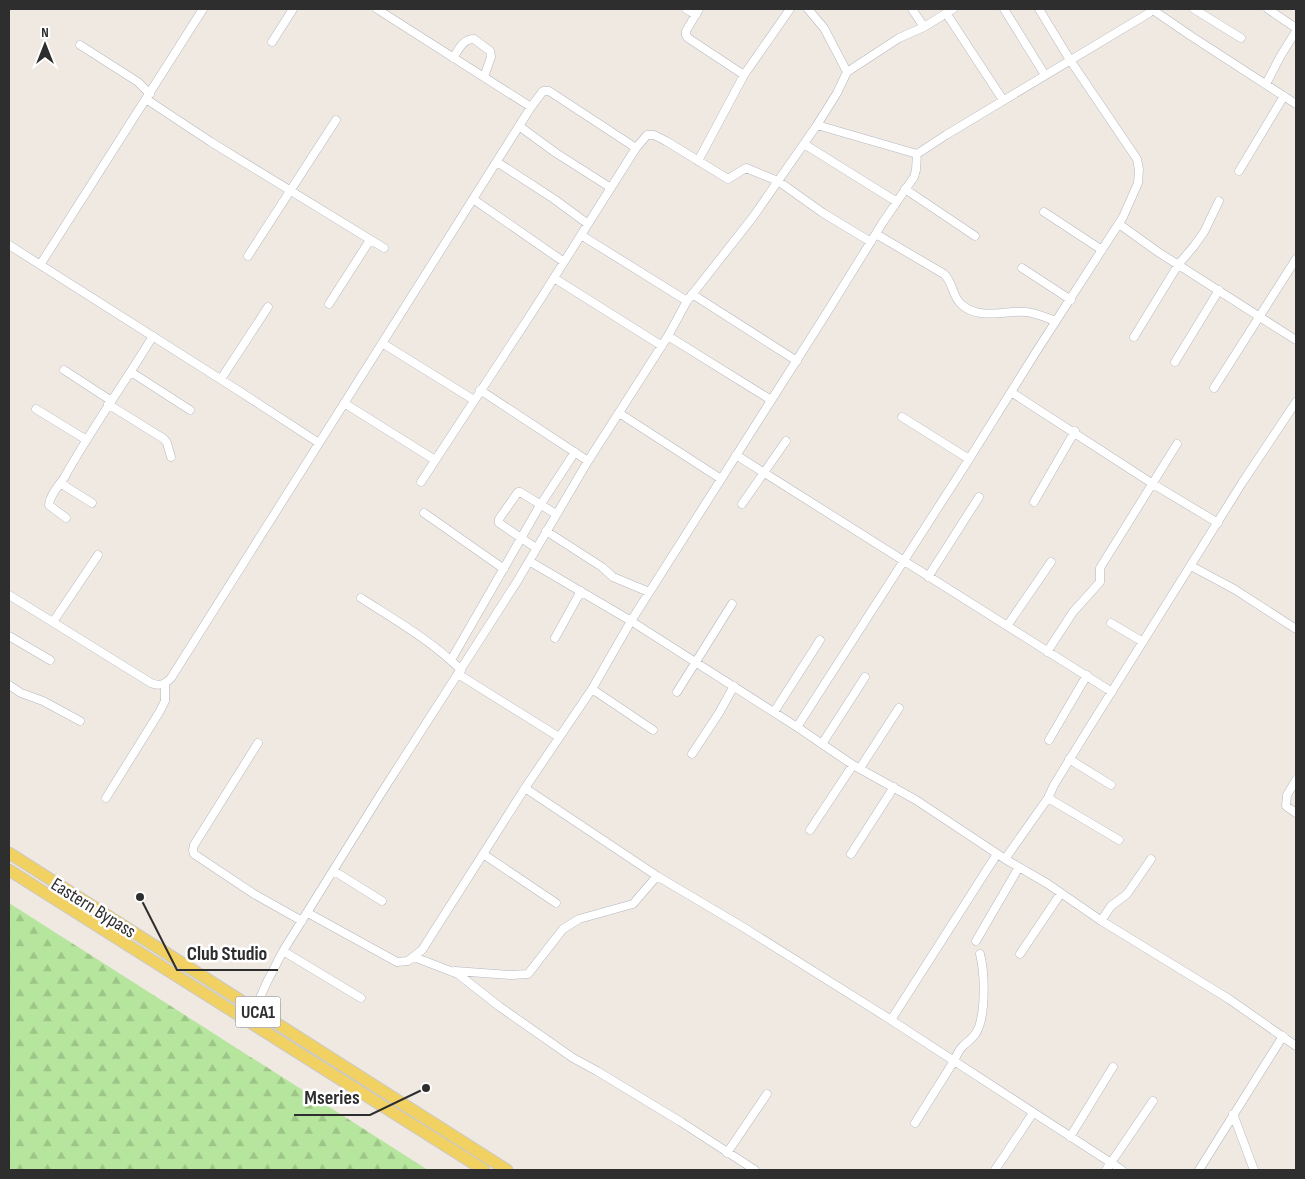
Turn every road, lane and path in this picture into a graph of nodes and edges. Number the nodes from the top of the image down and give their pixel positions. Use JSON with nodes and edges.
{"nodes":[{"id":1,"x":203,"y":9,"type":"edge"},
{"id":2,"x":293,"y":9,"type":"edge"},
{"id":3,"x":377,"y":9,"type":"edge"},
{"id":4,"x":686,"y":9,"type":"edge"},
{"id":5,"x":790,"y":9,"type":"edge"},
{"id":6,"x":808,"y":9,"type":"edge"},
{"id":7,"x":912,"y":9,"type":"edge"},
{"id":8,"x":1004,"y":9,"type":"edge"},
{"id":9,"x":1039,"y":9,"type":"edge"},
{"id":10,"x":1153,"y":9,"type":"edge"},
{"id":11,"x":1194,"y":9,"type":"edge"},
{"id":12,"x":1268,"y":9,"type":"edge"},
{"id":13,"x":949,"y":11,"type":"edge"},
{"id":14,"x":697,"y":12,"type":"edge"},
{"id":15,"x":924,"y":27,"type":"junction"},
{"id":16,"x":1296,"y":29,"type":"edge"},
{"id":17,"x":1241,"y":38,"type":"dead end"},
{"id":18,"x":272,"y":42,"type":"dead end"},
{"id":19,"x":80,"y":45,"type":"dead end"},
{"id":20,"x":454,"y":58,"type":"junction"},
{"id":21,"x":1070,"y":60,"type":"junction"},
{"id":22,"x":847,"y":72,"type":"junction"},
{"id":23,"x":744,"y":75,"type":"junction"},
{"id":24,"x":1045,"y":75,"type":"junction"},
{"id":25,"x":484,"y":78,"type":"junction"},
{"id":26,"x":1266,"y":84,"type":"junction"},
{"id":27,"x":1284,"y":96,"type":"junction"},
{"id":28,"x":148,"y":97,"type":"junction"},
{"id":29,"x":1003,"y":100,"type":"junction"},
{"id":30,"x":1296,"y":104,"type":"edge"},
{"id":31,"x":531,"y":107,"type":"junction"},
{"id":32,"x":336,"y":120,"type":"dead end"},
{"id":33,"x":817,"y":125,"type":"junction"},
{"id":34,"x":519,"y":126,"type":"junction"},
{"id":35,"x":804,"y":144,"type":"junction"},
{"id":36,"x":636,"y":148,"type":"junction"},
{"id":37,"x":917,"y":154,"type":"junction"},
{"id":38,"x":698,"y":161,"type":"junction"},
{"id":39,"x":497,"y":162,"type":"junction"},
{"id":40,"x":1239,"y":171,"type":"dead end"},
{"id":41,"x":778,"y":181,"type":"junction"},
{"id":42,"x":611,"y":188,"type":"junction"},
{"id":43,"x":290,"y":190,"type":"junction"},
{"id":44,"x":905,"y":190,"type":"junction"},
{"id":45,"x":473,"y":199,"type":"junction"},
{"id":46,"x":1219,"y":201,"type":"dead end"},
{"id":47,"x":897,"y":202,"type":"junction"},
{"id":48,"x":1044,"y":212,"type":"dead end"},
{"id":49,"x":588,"y":224,"type":"junction"},
{"id":50,"x":1119,"y":224,"type":"junction"},
{"id":51,"x":876,"y":234,"type":"junction"},
{"id":52,"x":581,"y":235,"type":"junction"},
{"id":53,"x":975,"y":236,"type":"dead end"},
{"id":54,"x":370,"y":240,"type":"junction"},
{"id":55,"x":871,"y":242,"type":"junction"},
{"id":56,"x":9,"y":245,"type":"edge"},
{"id":57,"x":384,"y":248,"type":"dead end"},
{"id":58,"x":1102,"y":250,"type":"junction"},
{"id":59,"x":248,"y":256,"type":"dead end"},
{"id":60,"x":1296,"y":259,"type":"edge"},
{"id":61,"x":564,"y":262,"type":"junction"},
{"id":62,"x":1178,"y":264,"type":"junction"},
{"id":63,"x":40,"y":265,"type":"junction"},
{"id":64,"x":1022,"y":268,"type":"dead end"},
{"id":65,"x":554,"y":278,"type":"junction"},
{"id":66,"x":1219,"y":290,"type":"junction"},
{"id":67,"x":692,"y":294,"type":"junction"},
{"id":68,"x":1070,"y":300,"type":"junction"},
{"id":69,"x":686,"y":301,"type":"junction"},
{"id":70,"x":329,"y":304,"type":"dead end"},
{"id":71,"x":268,"y":307,"type":"dead end"},
{"id":72,"x":1260,"y":316,"type":"junction"},
{"id":73,"x":1056,"y":321,"type":"junction"},
{"id":74,"x":153,"y":336,"type":"junction"},
{"id":75,"x":668,"y":336,"type":"junction"},
{"id":76,"x":1134,"y":337,"type":"dead end"},
{"id":77,"x":1296,"y":340,"type":"edge"},
{"id":78,"x":382,"y":342,"type":"junction"},
{"id":79,"x":662,"y":346,"type":"junction"},
{"id":80,"x":796,"y":361,"type":"junction"},
{"id":81,"x":1175,"y":362,"type":"dead end"},
{"id":82,"x":64,"y":370,"type":"dead end"},
{"id":83,"x":131,"y":372,"type":"junction"},
{"id":84,"x":221,"y":379,"type":"junction"},
{"id":85,"x":1214,"y":388,"type":"dead end"},
{"id":86,"x":480,"y":390,"type":"junction"},
{"id":87,"x":1011,"y":392,"type":"junction"},
{"id":88,"x":474,"y":400,"type":"junction"},
{"id":89,"x":771,"y":400,"type":"junction"},
{"id":90,"x":109,"y":402,"type":"junction"},
{"id":91,"x":1296,"y":402,"type":"edge"},
{"id":92,"x":344,"y":403,"type":"junction"},
{"id":93,"x":36,"y":409,"type":"dead end"},
{"id":94,"x":190,"y":410,"type":"dead end"},
{"id":95,"x":619,"y":413,"type":"junction"},
{"id":96,"x":902,"y":417,"type":"dead end"},
{"id":97,"x":1075,"y":432,"type":"junction"},
{"id":98,"x":85,"y":440,"type":"junction"},
{"id":99,"x":786,"y":442,"type":"dead end"},
{"id":100,"x":319,"y":443,"type":"junction"},
{"id":101,"x":1177,"y":444,"type":"dead end"},
{"id":102,"x":575,"y":452,"type":"junction"},
{"id":103,"x":736,"y":455,"type":"junction"},
{"id":104,"x":171,"y":457,"type":"dead end"},
{"id":105,"x":970,"y":459,"type":"junction"},
{"id":106,"x":435,"y":460,"type":"junction"},
{"id":107,"x":588,"y":461,"type":"junction"},
{"id":108,"x":764,"y":473,"type":"junction"},
{"id":109,"x":721,"y":479,"type":"junction"},
{"id":110,"x":421,"y":482,"type":"dead end"},
{"id":111,"x":60,"y":483,"type":"junction"},
{"id":112,"x":1153,"y":484,"type":"junction"},
{"id":113,"x":979,"y":497,"type":"dead end"},
{"id":114,"x":1034,"y":502,"type":"dead end"},
{"id":115,"x":92,"y":504,"type":"dead end"},
{"id":116,"x":541,"y":504,"type":"junction"},
{"id":117,"x":742,"y":504,"type":"dead end"},
{"id":118,"x":424,"y":513,"type":"dead end"},
{"id":119,"x":556,"y":514,"type":"junction"},
{"id":120,"x":66,"y":518,"type":"dead end"},
{"id":121,"x":1218,"y":522,"type":"junction"},
{"id":122,"x":546,"y":531,"type":"junction"},
{"id":123,"x":521,"y":538,"type":"junction"},
{"id":124,"x":536,"y":548,"type":"junction"},
{"id":125,"x":98,"y":555,"type":"dead end"},
{"id":126,"x":529,"y":561,"type":"junction"},
{"id":127,"x":904,"y":562,"type":"junction"},
{"id":128,"x":1051,"y":562,"type":"dead end"},
{"id":129,"x":1190,"y":566,"type":"junction"},
{"id":130,"x":504,"y":569,"type":"junction"},
{"id":131,"x":928,"y":577,"type":"junction"},
{"id":132,"x":581,"y":591,"type":"junction"},
{"id":133,"x":649,"y":592,"type":"junction"},
{"id":134,"x":9,"y":595,"type":"edge"},
{"id":135,"x":361,"y":598,"type":"dead end"},
{"id":136,"x":732,"y":604,"type":"dead end"},
{"id":137,"x":631,"y":621,"type":"junction"},
{"id":138,"x":53,"y":622,"type":"junction"},
{"id":139,"x":1111,"y":623,"type":"dead end"},
{"id":140,"x":1007,"y":626,"type":"junction"},
{"id":141,"x":1296,"y":629,"type":"edge"},
{"id":142,"x":9,"y":636,"type":"edge"},
{"id":143,"x":555,"y":638,"type":"dead end"},
{"id":144,"x":820,"y":640,"type":"dead end"},
{"id":145,"x":1142,"y":642,"type":"junction"},
{"id":146,"x":1047,"y":652,"type":"junction"},
{"id":147,"x":50,"y":660,"type":"dead end"},
{"id":148,"x":451,"y":660,"type":"junction"},
{"id":149,"x":696,"y":661,"type":"junction"},
{"id":150,"x":459,"y":672,"type":"junction"},
{"id":151,"x":1087,"y":675,"type":"junction"},
{"id":152,"x":865,"y":677,"type":"dead end"},
{"id":153,"x":165,"y":683,"type":"junction"},
{"id":154,"x":9,"y":685,"type":"edge"},
{"id":155,"x":734,"y":686,"type":"junction"},
{"id":156,"x":592,"y":689,"type":"junction"},
{"id":157,"x":677,"y":692,"type":"dead end"},
{"id":158,"x":1112,"y":692,"type":"junction"},
{"id":159,"x":899,"y":708,"type":"dead end"},
{"id":160,"x":774,"y":712,"type":"junction"},
{"id":161,"x":80,"y":721,"type":"dead end"},
{"id":162,"x":797,"y":727,"type":"junction"},
{"id":163,"x":653,"y":730,"type":"dead end"},
{"id":164,"x":559,"y":737,"type":"junction"},
{"id":165,"x":1049,"y":740,"type":"dead end"},
{"id":166,"x":258,"y":743,"type":"dead end"},
{"id":167,"x":822,"y":744,"type":"junction"},
{"id":168,"x":692,"y":754,"type":"dead end"},
{"id":169,"x":1069,"y":758,"type":"junction"},
{"id":170,"x":857,"y":766,"type":"junction"},
{"id":171,"x":1296,"y":780,"type":"edge"},
{"id":172,"x":1111,"y":785,"type":"dead end"},
{"id":173,"x":894,"y":787,"type":"junction"},
{"id":174,"x":525,"y":788,"type":"junction"},
{"id":175,"x":106,"y":798,"type":"dead end"},
{"id":176,"x":1048,"y":798,"type":"junction"},
{"id":177,"x":1296,"y":812,"type":"edge"},
{"id":178,"x":810,"y":830,"type":"dead end"},
{"id":179,"x":1119,"y":840,"type":"dead end"},
{"id":180,"x":9,"y":853,"type":"edge"},
{"id":181,"x":483,"y":854,"type":"junction"},
{"id":182,"x":851,"y":854,"type":"dead end"},
{"id":183,"x":997,"y":854,"type":"junction"},
{"id":184,"x":1005,"y":859,"type":"junction"},
{"id":185,"x":1151,"y":859,"type":"dead end"},
{"id":186,"x":1020,"y":867,"type":"junction"},
{"id":187,"x":9,"y":870,"type":"edge"},
{"id":188,"x":334,"y":872,"type":"junction"},
{"id":189,"x":658,"y":876,"type":"junction"},
{"id":190,"x":1061,"y":893,"type":"junction"},
{"id":191,"x":382,"y":900,"type":"dead end"},
{"id":192,"x":556,"y":903,"type":"dead end"},
{"id":193,"x":308,"y":912,"type":"junction"},
{"id":194,"x":302,"y":921,"type":"junction"},
{"id":195,"x":1101,"y":921,"type":"junction"},
{"id":196,"x":976,"y":941,"type":"dead end"},
{"id":197,"x":283,"y":951,"type":"junction"},
{"id":198,"x":980,"y":954,"type":"dead end"},
{"id":199,"x":1020,"y":954,"type":"dead end"},
{"id":200,"x":414,"y":957,"type":"junction"},
{"id":201,"x":453,"y":971,"type":"junction"},
{"id":202,"x":361,"y":998,"type":"dead end"},
{"id":203,"x":254,"y":1009,"type":"junction"},
{"id":204,"x":891,"y":1020,"type":"junction"},
{"id":205,"x":1283,"y":1036,"type":"junction"},
{"id":206,"x":1296,"y":1046,"type":"edge"},
{"id":207,"x":954,"y":1061,"type":"junction"},
{"id":208,"x":1113,"y":1067,"type":"dead end"},
{"id":209,"x":767,"y":1094,"type":"dead end"},
{"id":210,"x":1153,"y":1101,"type":"dead end"},
{"id":211,"x":1033,"y":1113,"type":"junction"},
{"id":212,"x":1233,"y":1114,"type":"junction"},
{"id":213,"x":915,"y":1123,"type":"dead end"},
{"id":214,"x":1070,"y":1137,"type":"junction"},
{"id":215,"x":727,"y":1153,"type":"junction"},
{"id":216,"x":1111,"y":1163,"type":"junction"},
{"id":217,"x":484,"y":1170,"type":"edge"},
{"id":218,"x":507,"y":1170,"type":"edge"},
{"id":219,"x":754,"y":1170,"type":"edge"},
{"id":220,"x":995,"y":1170,"type":"edge"},
{"id":221,"x":1106,"y":1170,"type":"edge"},
{"id":222,"x":1122,"y":1170,"type":"edge"},
{"id":223,"x":1199,"y":1170,"type":"edge"},
{"id":224,"x":1254,"y":1170,"type":"edge"}],
"edges":[{"from":1,"to":28,"type":"street"},
{"from":2,"to":18,"type":"street"},
{"from":3,"to":20,"type":"street"},
{"from":4,"to":14,"type":"street"},
{"from":5,"to":23,"type":"street"},
{"from":6,"to":22,"type":"street"},
{"from":7,"to":15,"type":"street"},
{"from":8,"to":24,"type":"street"},
{"from":9,"to":21,"type":"street"},
{"from":10,"to":21,"type":"street"},
{"from":10,"to":26,"type":"street"},
{"from":11,"to":17,"type":"street"},
{"from":12,"to":16,"type":"street"},
{"from":13,"to":15,"type":"street"},
{"from":13,"to":29,"type":"street"},
{"from":14,"to":23,"type":"street"},
{"from":15,"to":22,"type":"street"},
{"from":16,"to":26,"type":"street"},
{"from":19,"to":28,"type":"street"},
{"from":20,"to":25,"type":"street"},
{"from":20,"to":25,"type":"street"},
{"from":21,"to":24,"type":"street"},
{"from":21,"to":50,"type":"street"},
{"from":22,"to":33,"type":"street"},
{"from":23,"to":38,"type":"street"},
{"from":24,"to":29,"type":"street"},
{"from":25,"to":31,"type":"street"},
{"from":26,"to":27,"type":"street"},
{"from":27,"to":30,"type":"street"},
{"from":27,"to":40,"type":"street"},
{"from":28,"to":43,"type":"street"},
{"from":28,"to":63,"type":"street"},
{"from":29,"to":37,"type":"street"},
{"from":31,"to":34,"type":"street"},
{"from":31,"to":36,"type":"street"},
{"from":32,"to":43,"type":"street"},
{"from":33,"to":35,"type":"street"},
{"from":33,"to":37,"type":"street"},
{"from":34,"to":39,"type":"street"},
{"from":34,"to":42,"type":"street"},
{"from":35,"to":41,"type":"street"},
{"from":35,"to":47,"type":"street"},
{"from":36,"to":38,"type":"street"},
{"from":36,"to":42,"type":"street"},
{"from":37,"to":44,"type":"street"},
{"from":38,"to":41,"type":"street"},
{"from":39,"to":45,"type":"street"},
{"from":39,"to":49,"type":"street"},
{"from":41,"to":55,"type":"street"},
{"from":41,"to":67,"type":"street"},
{"from":42,"to":49,"type":"street"},
{"from":43,"to":54,"type":"street"},
{"from":43,"to":59,"type":"street"},
{"from":44,"to":47,"type":"street"},
{"from":44,"to":53,"type":"street"},
{"from":45,"to":61,"type":"street"},
{"from":45,"to":78,"type":"street"},
{"from":46,"to":62,"type":"street"},
{"from":47,"to":51,"type":"street"},
{"from":48,"to":58,"type":"street"},
{"from":49,"to":52,"type":"street"},
{"from":50,"to":58,"type":"street"},
{"from":50,"to":62,"type":"street"},
{"from":51,"to":55,"type":"street"},
{"from":51,"to":73,"type":"street"},
{"from":52,"to":61,"type":"street"},
{"from":52,"to":69,"type":"street"},
{"from":54,"to":57,"type":"street"},
{"from":54,"to":70,"type":"street"},
{"from":55,"to":80,"type":"street"},
{"from":56,"to":63,"type":"street"},
{"from":58,"to":68,"type":"street"},
{"from":60,"to":72,"type":"street"},
{"from":61,"to":65,"type":"street"},
{"from":62,"to":66,"type":"street"},
{"from":62,"to":76,"type":"street"},
{"from":63,"to":74,"type":"street"},
{"from":64,"to":68,"type":"street"},
{"from":65,"to":79,"type":"street"},
{"from":65,"to":86,"type":"street"},
{"from":66,"to":72,"type":"street"},
{"from":66,"to":81,"type":"street"},
{"from":67,"to":69,"type":"street"},
{"from":67,"to":80,"type":"street"},
{"from":68,"to":73,"type":"street"},
{"from":69,"to":75,"type":"street"},
{"from":71,"to":84,"type":"street"},
{"from":72,"to":77,"type":"street"},
{"from":72,"to":85,"type":"street"},
{"from":73,"to":87,"type":"street"},
{"from":74,"to":83,"type":"street"},
{"from":74,"to":84,"type":"street"},
{"from":75,"to":79,"type":"street"},
{"from":75,"to":89,"type":"street"},
{"from":78,"to":88,"type":"street"},
{"from":78,"to":92,"type":"street"},
{"from":79,"to":95,"type":"street"},
{"from":80,"to":89,"type":"street"},
{"from":82,"to":90,"type":"street"},
{"from":83,"to":90,"type":"street"},
{"from":83,"to":94,"type":"street"},
{"from":84,"to":100,"type":"street"},
{"from":86,"to":88,"type":"street"},
{"from":86,"to":102,"type":"street"},
{"from":87,"to":97,"type":"street"},
{"from":87,"to":105,"type":"street"},
{"from":88,"to":106,"type":"street"},
{"from":89,"to":103,"type":"street"},
{"from":90,"to":98,"type":"street"},
{"from":90,"to":104,"type":"street"},
{"from":91,"to":121,"type":"street"},
{"from":92,"to":100,"type":"street"},
{"from":92,"to":106,"type":"street"},
{"from":93,"to":98,"type":"street"},
{"from":95,"to":107,"type":"street"},
{"from":95,"to":109,"type":"street"},
{"from":96,"to":105,"type":"street"},
{"from":97,"to":112,"type":"street"},
{"from":97,"to":114,"type":"street"},
{"from":98,"to":111,"type":"street"},
{"from":99,"to":108,"type":"street"},
{"from":100,"to":153,"type":"street"},
{"from":101,"to":112,"type":"street"},
{"from":102,"to":107,"type":"street"},
{"from":102,"to":116,"type":"street"},
{"from":103,"to":108,"type":"street"},
{"from":103,"to":109,"type":"street"},
{"from":105,"to":127,"type":"street"},
{"from":106,"to":110,"type":"street"},
{"from":107,"to":119,"type":"street"},
{"from":108,"to":117,"type":"street"},
{"from":108,"to":127,"type":"street"},
{"from":109,"to":133,"type":"street"},
{"from":111,"to":115,"type":"street"},
{"from":111,"to":120,"type":"street"},
{"from":112,"to":121,"type":"street"},
{"from":112,"to":146,"type":"street"},
{"from":113,"to":131,"type":"street"},
{"from":116,"to":119,"type":"street"},
{"from":116,"to":123,"type":"street"},
{"from":116,"to":123,"type":"street"},
{"from":118,"to":130,"type":"street"},
{"from":119,"to":122,"type":"street"},
{"from":121,"to":129,"type":"street"},
{"from":122,"to":124,"type":"street"},
{"from":122,"to":133,"type":"street"},
{"from":123,"to":124,"type":"street"},
{"from":123,"to":130,"type":"street"},
{"from":124,"to":126,"type":"street"},
{"from":125,"to":138,"type":"street"},
{"from":126,"to":132,"type":"street"},
{"from":126,"to":150,"type":"street"},
{"from":127,"to":131,"type":"street"},
{"from":127,"to":162,"type":"street"},
{"from":128,"to":140,"type":"street"},
{"from":129,"to":141,"type":"street"},
{"from":129,"to":145,"type":"street"},
{"from":130,"to":148,"type":"street"},
{"from":131,"to":140,"type":"street"},
{"from":132,"to":137,"type":"street"},
{"from":132,"to":143,"type":"street"},
{"from":133,"to":137,"type":"street"},
{"from":134,"to":138,"type":"street"},
{"from":135,"to":148,"type":"street"},
{"from":136,"to":149,"type":"street"},
{"from":137,"to":149,"type":"street"},
{"from":137,"to":156,"type":"street"},
{"from":138,"to":153,"type":"street"},
{"from":139,"to":145,"type":"street"},
{"from":140,"to":146,"type":"street"},
{"from":142,"to":147,"type":"street"},
{"from":144,"to":160,"type":"street"},
{"from":145,"to":158,"type":"street"},
{"from":146,"to":151,"type":"street"},
{"from":148,"to":150,"type":"street"},
{"from":149,"to":155,"type":"street"},
{"from":149,"to":157,"type":"street"},
{"from":150,"to":164,"type":"street"},
{"from":150,"to":188,"type":"street"},
{"from":151,"to":158,"type":"street"},
{"from":151,"to":165,"type":"street"},
{"from":152,"to":167,"type":"street"},
{"from":153,"to":175,"type":"street"},
{"from":154,"to":161,"type":"street"},
{"from":155,"to":160,"type":"street"},
{"from":155,"to":168,"type":"street"},
{"from":156,"to":163,"type":"street"},
{"from":156,"to":164,"type":"street"},
{"from":158,"to":169,"type":"street"},
{"from":159,"to":170,"type":"street"},
{"from":160,"to":162,"type":"street"},
{"from":162,"to":167,"type":"street"},
{"from":164,"to":174,"type":"street"},
{"from":166,"to":194,"type":"street"},
{"from":167,"to":170,"type":"street"},
{"from":169,"to":172,"type":"street"},
{"from":169,"to":176,"type":"street"},
{"from":170,"to":173,"type":"street"},
{"from":170,"to":178,"type":"street"},
{"from":171,"to":177,"type":"street"},
{"from":173,"to":182,"type":"street"},
{"from":173,"to":183,"type":"street"},
{"from":174,"to":181,"type":"street"},
{"from":174,"to":189,"type":"street"},
{"from":176,"to":179,"type":"street"},
{"from":176,"to":184,"type":"street"},
{"from":180,"to":203,"type":"main road","name":"Eastern Bypass","number":"UCA1"},
{"from":181,"to":192,"type":"street"},
{"from":181,"to":200,"type":"street"},
{"from":183,"to":184,"type":"street"},
{"from":183,"to":204,"type":"street"},
{"from":184,"to":186,"type":"street"},
{"from":185,"to":195,"type":"street"},
{"from":186,"to":190,"type":"street"},
{"from":186,"to":196,"type":"street"},
{"from":187,"to":217,"type":"main road","name":"Eastern Bypass","number":"UCA1"},
{"from":188,"to":191,"type":"street"},
{"from":188,"to":193,"type":"street"},
{"from":189,"to":201,"type":"street"},
{"from":189,"to":204,"type":"street"},
{"from":190,"to":195,"type":"street"},
{"from":190,"to":199,"type":"street"},
{"from":193,"to":194,"type":"street"},
{"from":193,"to":200,"type":"street"},
{"from":194,"to":197,"type":"street"},
{"from":195,"to":205,"type":"street"},
{"from":197,"to":202,"type":"street"},
{"from":197,"to":203,"type":"street"},
{"from":198,"to":207,"type":"street"},
{"from":200,"to":201,"type":"street"},
{"from":201,"to":215,"type":"street"},
{"from":203,"to":218,"type":"main road","name":"Eastern Bypass","number":"UCA1"},
{"from":204,"to":207,"type":"street"},
{"from":205,"to":206,"type":"street"},
{"from":205,"to":212,"type":"street"},
{"from":207,"to":211,"type":"street"},
{"from":207,"to":213,"type":"street"},
{"from":208,"to":214,"type":"street"},
{"from":209,"to":215,"type":"street"},
{"from":210,"to":216,"type":"street"},
{"from":211,"to":214,"type":"street"},
{"from":211,"to":220,"type":"street"},
{"from":212,"to":223,"type":"street"},
{"from":212,"to":224,"type":"street"},
{"from":214,"to":216,"type":"street"},
{"from":215,"to":219,"type":"street"},
{"from":216,"to":221,"type":"street"},
{"from":216,"to":222,"type":"street"}]}
